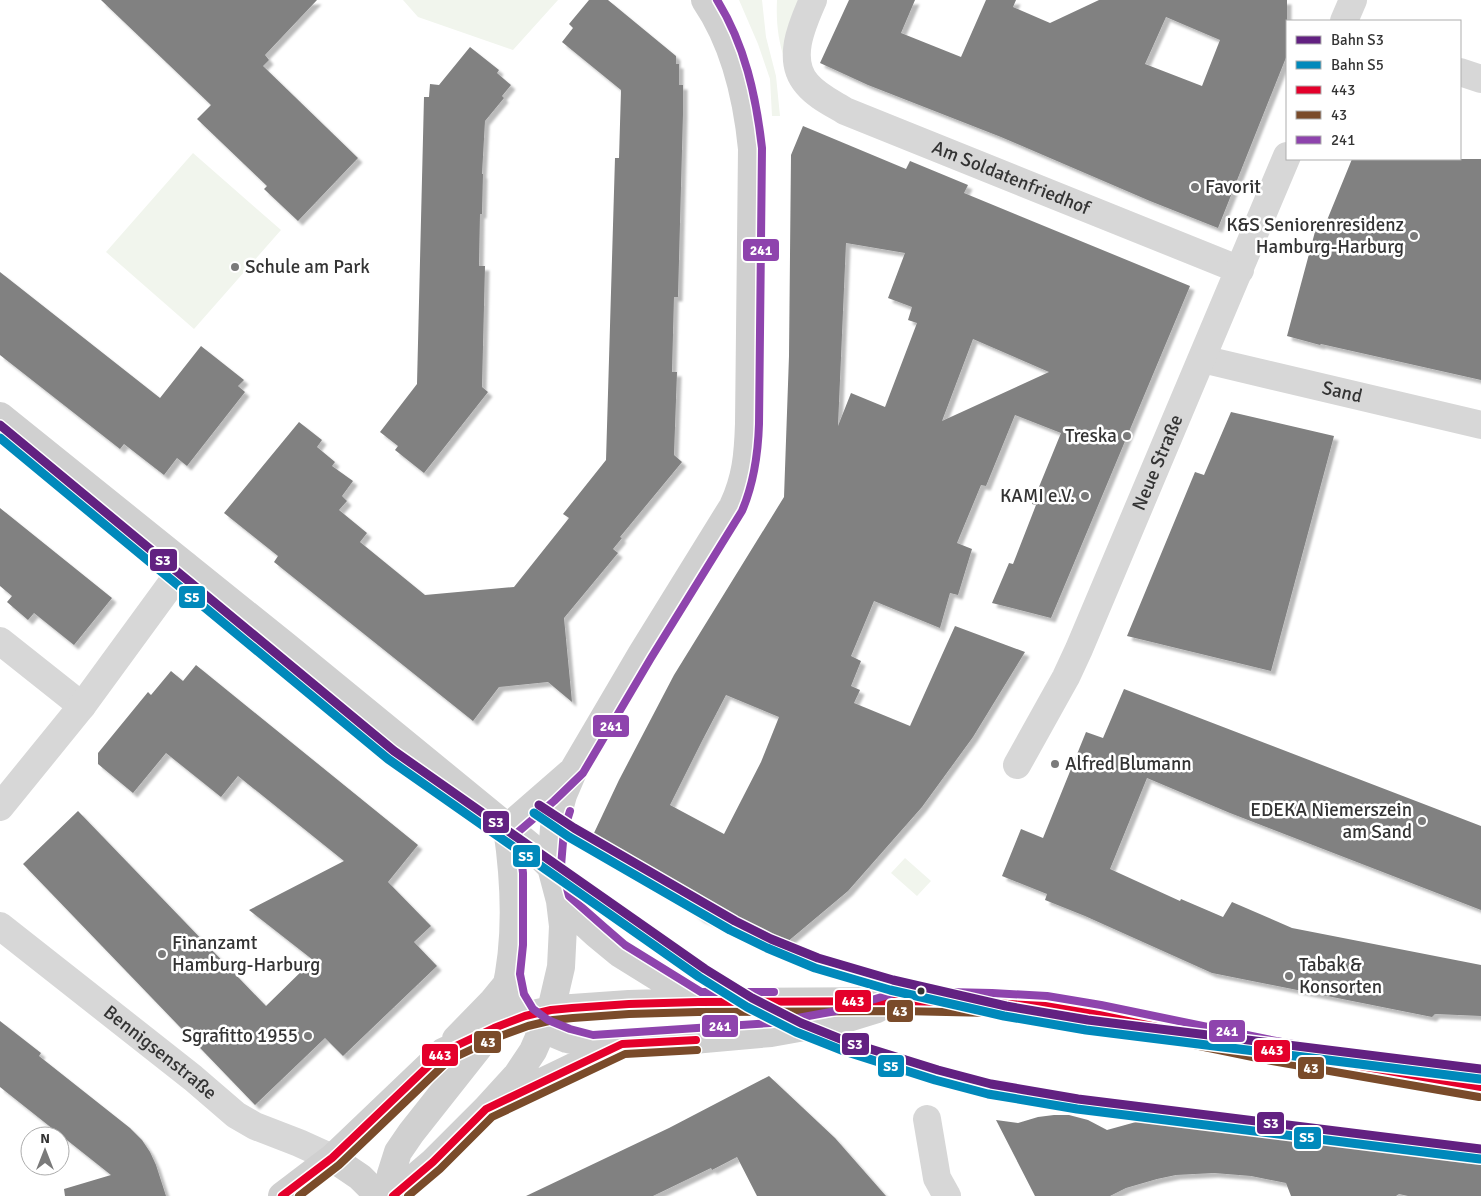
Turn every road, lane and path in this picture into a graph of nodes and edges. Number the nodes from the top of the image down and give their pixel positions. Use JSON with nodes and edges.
{"nodes":[{"id":1,"x":705,"y":0,"type":"edge"},
{"id":2,"x":813,"y":0,"type":"edge"},
{"id":3,"x":1353,"y":0,"type":"edge"},
{"id":4,"x":1344,"y":20,"type":"edge"},
{"id":5,"x":1461,"y":72,"type":"edge"},
{"id":6,"x":1481,"y":79,"type":"edge"},
{"id":7,"x":1286,"y":158,"type":"edge"},
{"id":8,"x":1240,"y":270,"type":"junction"},
{"id":9,"x":1202,"y":359,"type":"junction"},
{"id":10,"x":0,"y":416,"type":"edge"},
{"id":11,"x":1481,"y":425,"type":"edge"},
{"id":12,"x":185,"y":565,"type":"junction"},
{"id":13,"x":0,"y":641,"type":"edge"},
{"id":14,"x":82,"y":706,"type":"junction"},
{"id":15,"x":1017,"y":765,"type":"dead end"},
{"id":16,"x":575,"y":767,"type":"junction"},
{"id":17,"x":0,"y":807,"type":"edge"},
{"id":18,"x":507,"y":828,"type":"junction"},
{"id":19,"x":551,"y":867,"type":"junction"},
{"id":20,"x":560,"y":901,"type":"junction"},
{"id":21,"x":0,"y":926,"type":"edge"},
{"id":22,"x":508,"y":980,"type":"junction"},
{"id":23,"x":902,"y":1000,"type":"junction"},
{"id":24,"x":698,"y":1002,"type":"junction"},
{"id":25,"x":540,"y":1018,"type":"junction"},
{"id":26,"x":494,"y":1028,"type":"junction"},
{"id":27,"x":622,"y":1044,"type":"junction"},
{"id":28,"x":442,"y":1052,"type":"junction"},
{"id":29,"x":1481,"y":1087,"type":"edge"},
{"id":30,"x":486,"y":1109,"type":"junction"},
{"id":31,"x":927,"y":1119,"type":"dead end"},
{"id":32,"x":332,"y":1158,"type":"junction"},
{"id":33,"x":282,"y":1196,"type":"edge"},
{"id":34,"x":379,"y":1196,"type":"edge"},
{"id":35,"x":387,"y":1196,"type":"edge"},
{"id":36,"x":393,"y":1196,"type":"edge"},
{"id":37,"x":947,"y":1196,"type":"edge"}],
"edges":[{"from":1,"to":16,"type":"main road"},
{"from":2,"to":8,"type":"street","name":"Am Soldatenfriedhof"},
{"from":3,"to":4,"type":"street"},
{"from":5,"to":6,"type":"street"},
{"from":7,"to":8,"type":"street","name":"Neue Straße"},
{"from":8,"to":9,"type":"street","name":"Neue Straße"},
{"from":9,"to":11,"type":"street","name":"Sand"},
{"from":9,"to":15,"type":"street","name":"Neue Straße"},
{"from":10,"to":12,"type":"main road"},
{"from":12,"to":14,"type":"street"},
{"from":12,"to":18,"type":"main road"},
{"from":13,"to":14,"type":"street"},
{"from":14,"to":17,"type":"street"},
{"from":16,"to":18,"type":"main road"},
{"from":16,"to":19,"type":"main road"},
{"from":18,"to":19,"type":"main road"},
{"from":18,"to":22,"type":"main road"},
{"from":19,"to":20,"type":"main road"},
{"from":20,"to":24,"type":"main road"},
{"from":20,"to":25,"type":"main road"},
{"from":21,"to":32,"type":"street","name":"Bennigsenstraße"},
{"from":22,"to":25,"type":"main road"},
{"from":22,"to":26,"type":"main road"},
{"from":22,"to":28,"type":"main road"},
{"from":23,"to":24,"type":"main road"},
{"from":23,"to":27,"type":"main road"},
{"from":23,"to":29,"type":"main road"},
{"from":24,"to":25,"type":"main road"},
{"from":25,"to":26,"type":"main road"},
{"from":25,"to":27,"type":"main road"},
{"from":25,"to":30,"type":"main road"},
{"from":26,"to":28,"type":"main road"},
{"from":26,"to":35,"type":"main road"},
{"from":27,"to":30,"type":"main road"},
{"from":28,"to":32,"type":"main road"},
{"from":30,"to":36,"type":"main road"},
{"from":31,"to":37,"type":"street"},
{"from":32,"to":33,"type":"main road"},
{"from":32,"to":34,"type":"main road"}]}
